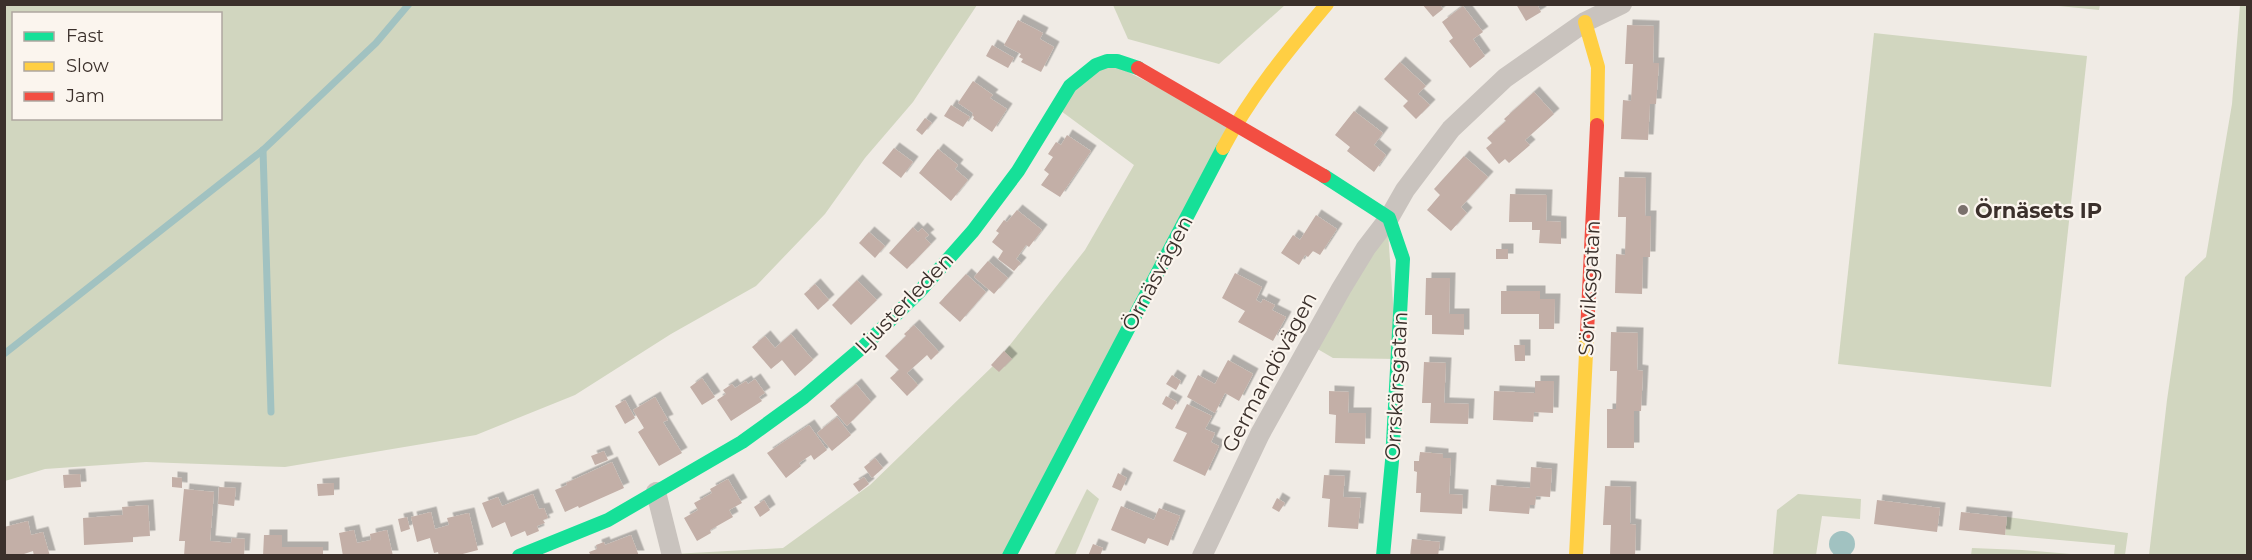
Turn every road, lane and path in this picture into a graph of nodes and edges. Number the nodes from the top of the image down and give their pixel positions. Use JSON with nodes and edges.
{"nodes":[{"id":1,"x":1328,"y":4,"type":"edge"},
{"id":2,"x":1622,"y":4,"type":"edge"},
{"id":3,"x":1585,"y":22,"type":"junction"},
{"id":4,"x":1236,"y":124,"type":"junction"},
{"id":5,"x":1389,"y":218,"type":"junction"},
{"id":6,"x":656,"y":492,"type":"junction"},
{"id":7,"x":519,"y":555,"type":"edge"},
{"id":8,"x":672,"y":555,"type":"edge"},
{"id":9,"x":1009,"y":555,"type":"edge"},
{"id":10,"x":1202,"y":555,"type":"edge"},
{"id":11,"x":1383,"y":555,"type":"edge"},
{"id":12,"x":1576,"y":555,"type":"edge"}],
"edges":[{"from":1,"to":4,"type":"street","name":"Örnäsvägen"},
{"from":2,"to":3,"type":"street","name":"Germandövägen"},
{"from":3,"to":5,"type":"street","name":"Germandövägen"},
{"from":3,"to":12,"type":"street","name":"Sörviksgatan"},
{"from":4,"to":5,"type":"street"},
{"from":4,"to":6,"type":"street","name":"Ljusterleden"},
{"from":4,"to":9,"type":"street","name":"Örnäsvägen"},
{"from":5,"to":10,"type":"street","name":"Germandövägen"},
{"from":5,"to":11,"type":"street","name":"Orrskärsgatan"},
{"from":6,"to":7,"type":"street","name":"Ljusterleden"},
{"from":6,"to":8,"type":"street"}]}
